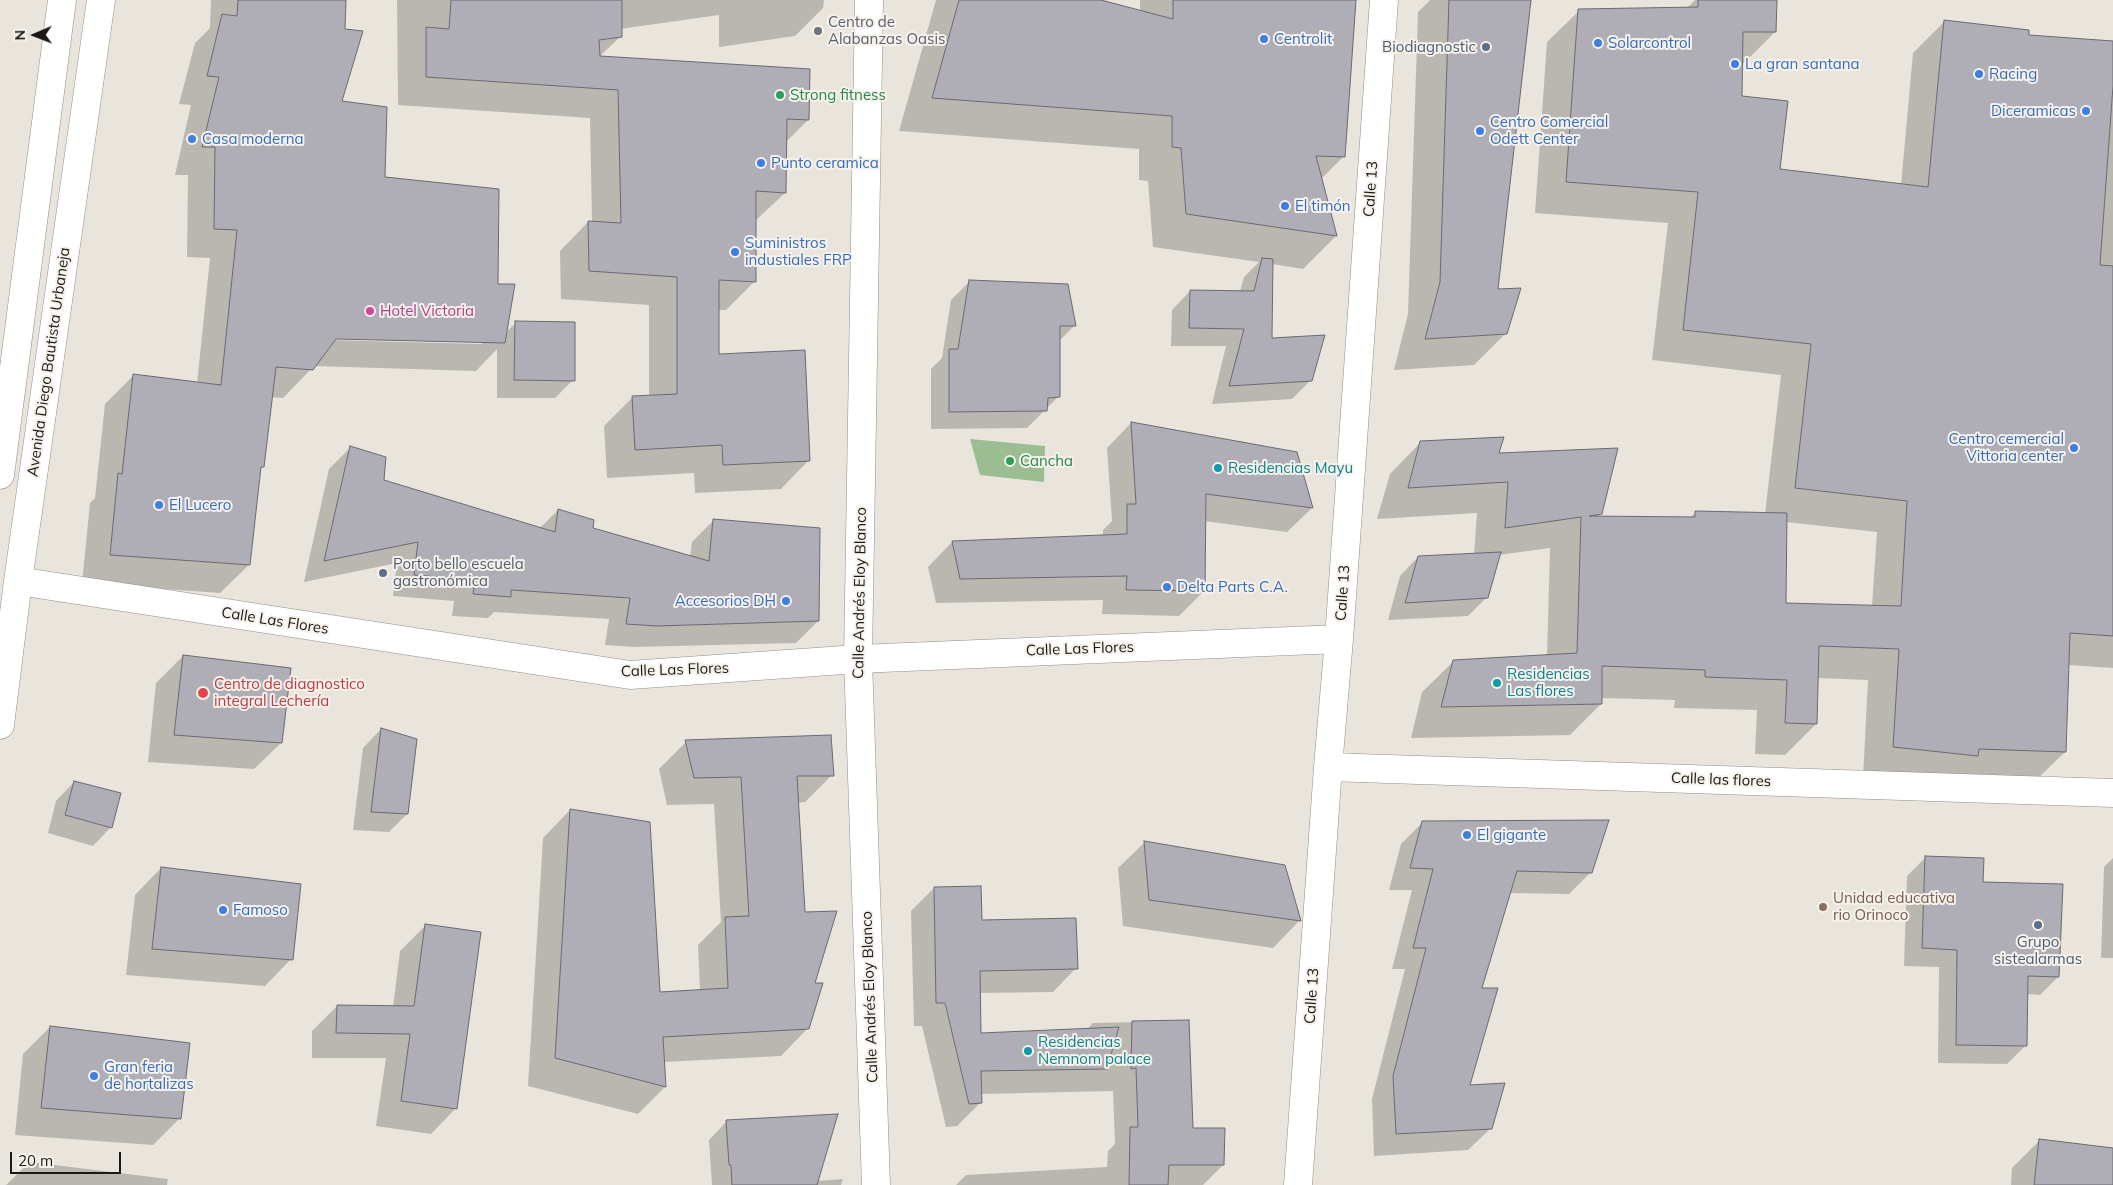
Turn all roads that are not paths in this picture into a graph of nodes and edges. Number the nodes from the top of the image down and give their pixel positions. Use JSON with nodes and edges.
{"nodes":[{"id":1,"x":62,"y":0,"type":"edge"},
{"id":2,"x":101,"y":0,"type":"edge"},
{"id":3,"x":869,"y":0,"type":"edge"},
{"id":4,"x":1384,"y":0,"type":"edge"},
{"id":5,"x":0,"y":475,"type":"edge"},
{"id":6,"x":18,"y":581,"type":"junction"},
{"id":7,"x":1339,"y":639,"type":"junction"},
{"id":8,"x":858,"y":659,"type":"junction"},
{"id":9,"x":0,"y":725,"type":"edge"},
{"id":10,"x":1328,"y":767,"type":"junction"},
{"id":11,"x":2113,"y":793,"type":"edge"},
{"id":12,"x":876,"y":1185,"type":"edge"},
{"id":13,"x":1298,"y":1185,"type":"edge"}],
"edges":[{"from":1,"to":5,"type":"street"},
{"from":2,"to":6,"type":"street","name":"Avenida Diego Bautista Urbaneja"},
{"from":3,"to":8,"type":"street","name":"Calle Andrés Eloy Blanco"},
{"from":4,"to":7,"type":"street","name":"Calle 13"},
{"from":6,"to":8,"type":"street","name":"Calle Las Flores"},
{"from":6,"to":9,"type":"street","name":"Avenida Diego Bautista Urbaneja"},
{"from":7,"to":8,"type":"street","name":"Calle Las Flores"},
{"from":7,"to":10,"type":"street","name":"Calle 13"},
{"from":8,"to":12,"type":"street","name":"Calle Andrés Eloy Blanco"},
{"from":10,"to":11,"type":"street","name":"Calle las flores"},
{"from":10,"to":13,"type":"street","name":"Calle 13"}]}
